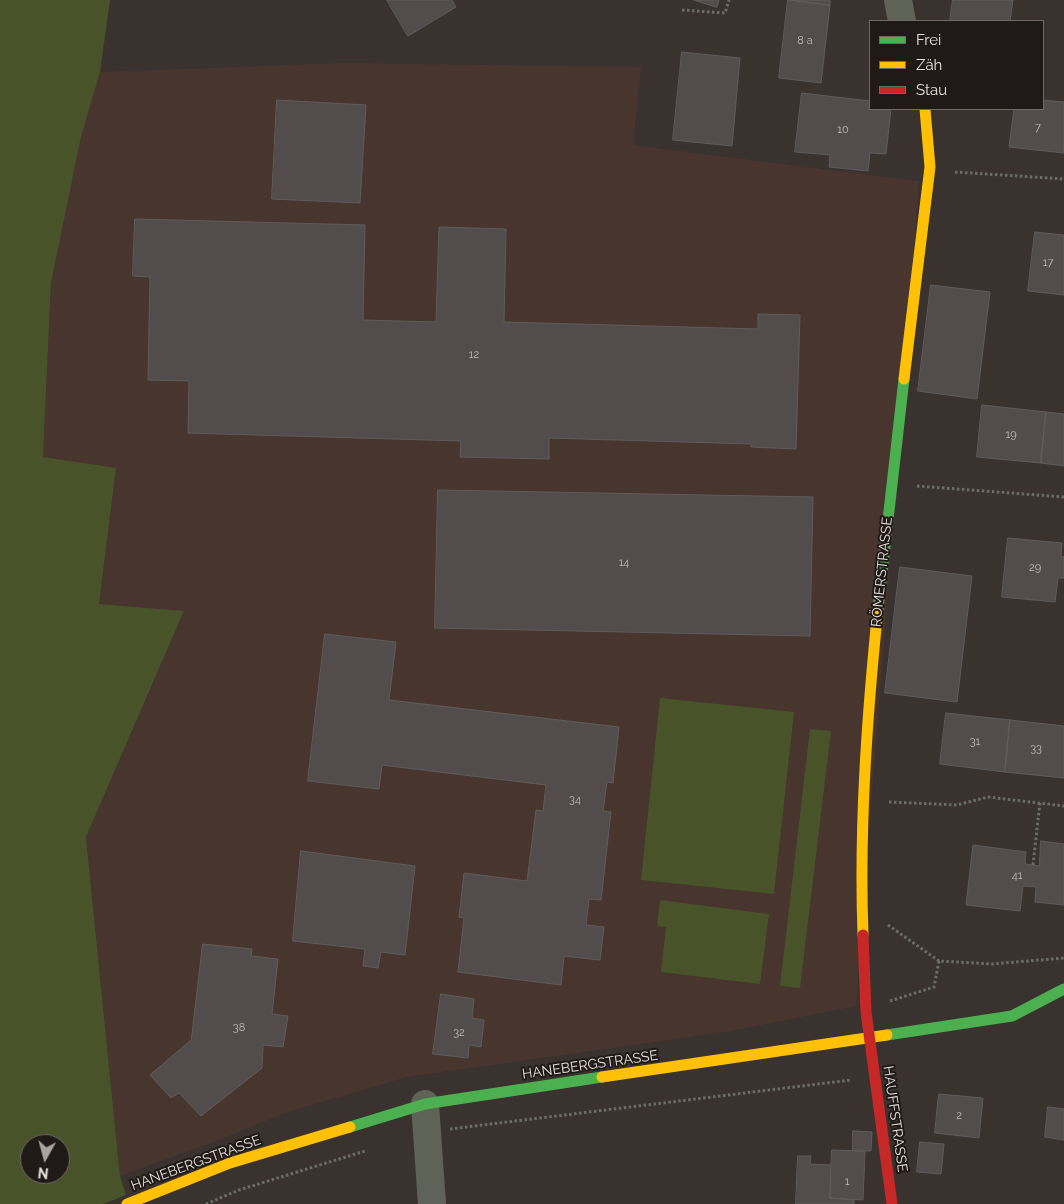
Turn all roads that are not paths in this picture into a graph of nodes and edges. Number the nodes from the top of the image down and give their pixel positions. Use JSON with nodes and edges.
{"nodes":[{"id":1,"x":898,"y":0,"type":"edge"},
{"id":2,"x":902,"y":20,"type":"edge"},
{"id":3,"x":924,"y":110,"type":"edge"},
{"id":4,"x":1064,"y":989,"type":"edge"},
{"id":5,"x":868,"y":1038,"type":"junction"},
{"id":6,"x":424,"y":1104,"type":"junction"},
{"id":7,"x":128,"y":1204,"type":"edge"},
{"id":8,"x":432,"y":1204,"type":"edge"},
{"id":9,"x":892,"y":1204,"type":"edge"}],
"edges":[{"from":1,"to":2,"type":"street"},
{"from":3,"to":5,"type":"street","name":"RÖMERSTRASSE"},
{"from":4,"to":5,"type":"street","name":"HANEBERGSTRASSE"},
{"from":5,"to":6,"type":"street","name":"HANEBERGSTRASSE"},
{"from":5,"to":9,"type":"street","name":"HAUFFSTRASSE"},
{"from":6,"to":7,"type":"street","name":"HANEBERGSTRASSE"},
{"from":6,"to":8,"type":"street"}]}
